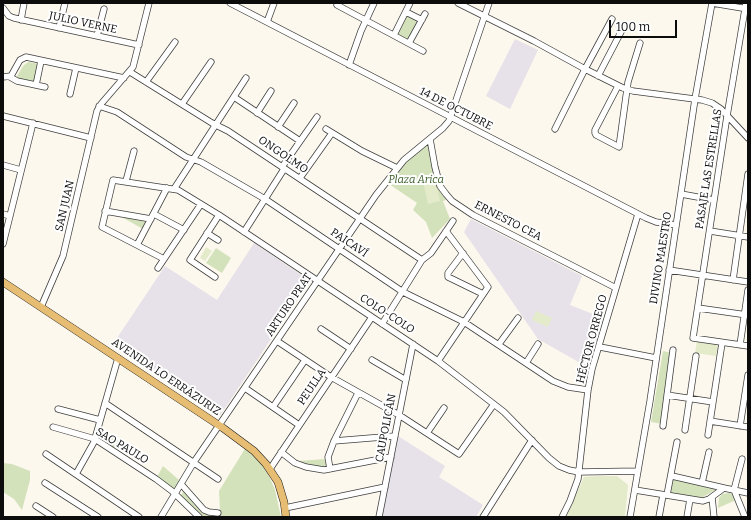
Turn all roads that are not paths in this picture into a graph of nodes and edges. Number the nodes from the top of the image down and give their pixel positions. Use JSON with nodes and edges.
{"nodes":[{"id":1,"x":24,"y":3,"type":"edge"},
{"id":2,"x":64,"y":3,"type":"edge"},
{"id":3,"x":149,"y":3,"type":"edge"},
{"id":4,"x":230,"y":3,"type":"edge"},
{"id":5,"x":274,"y":3,"type":"edge"},
{"id":6,"x":374,"y":3,"type":"edge"},
{"id":7,"x":410,"y":3,"type":"edge"},
{"id":8,"x":458,"y":3,"type":"edge"},
{"id":9,"x":489,"y":3,"type":"edge"},
{"id":10,"x":712,"y":3,"type":"edge"},
{"id":11,"x":338,"y":4,"type":"edge"},
{"id":12,"x":747,"y":7,"type":"edge"},
{"id":13,"x":3,"y":8,"type":"edge"},
{"id":14,"x":104,"y":9,"type":"dead end"},
{"id":15,"x":406,"y":12,"type":"junction"},
{"id":16,"x":425,"y":14,"type":"dead end"},
{"id":17,"x":484,"y":17,"type":"junction"},
{"id":18,"x":612,"y":19,"type":"dead end"},
{"id":19,"x":21,"y":20,"type":"junction"},
{"id":20,"x":366,"y":20,"type":"junction"},
{"id":21,"x":422,"y":20,"type":"junction"},
{"id":22,"x":267,"y":22,"type":"junction"},
{"id":23,"x":59,"y":28,"type":"junction"},
{"id":24,"x":622,"y":32,"type":"dead end"},
{"id":25,"x":394,"y":35,"type":"junction"},
{"id":26,"x":97,"y":36,"type":"junction"},
{"id":27,"x":175,"y":42,"type":"dead end"},
{"id":28,"x":409,"y":43,"type":"junction"},
{"id":29,"x":640,"y":43,"type":"dead end"},
{"id":30,"x":139,"y":45,"type":"junction"},
{"id":31,"x":423,"y":50,"type":"dead end"},
{"id":32,"x":41,"y":61,"type":"junction"},
{"id":33,"x":211,"y":62,"type":"dead end"},
{"id":34,"x":349,"y":65,"type":"junction"},
{"id":35,"x":76,"y":68,"type":"junction"},
{"id":36,"x":585,"y":69,"type":"junction"},
{"id":37,"x":130,"y":72,"type":"junction"},
{"id":38,"x":598,"y":76,"type":"junction"},
{"id":39,"x":3,"y":77,"type":"edge"},
{"id":40,"x":10,"y":77,"type":"junction"},
{"id":41,"x":124,"y":78,"type":"junction"},
{"id":42,"x":246,"y":78,"type":"dead end"},
{"id":43,"x":146,"y":82,"type":"junction"},
{"id":44,"x":36,"y":85,"type":"junction"},
{"id":45,"x":618,"y":86,"type":"junction"},
{"id":46,"x":45,"y":87,"type":"dead end"},
{"id":47,"x":628,"y":90,"type":"junction"},
{"id":48,"x":271,"y":91,"type":"dead end"},
{"id":49,"x":70,"y":94,"type":"dead end"},
{"id":50,"x":234,"y":97,"type":"junction"},
{"id":51,"x":695,"y":99,"type":"junction"},
{"id":52,"x":294,"y":103,"type":"dead end"},
{"id":53,"x":182,"y":104,"type":"junction"},
{"id":54,"x":100,"y":106,"type":"junction"},
{"id":55,"x":257,"y":113,"type":"junction"},
{"id":56,"x":3,"y":116,"type":"edge"},
{"id":57,"x":317,"y":116,"type":"dead end"},
{"id":58,"x":727,"y":116,"type":"junction"},
{"id":59,"x":451,"y":118,"type":"junction"},
{"id":60,"x":33,"y":123,"type":"junction"},
{"id":61,"x":216,"y":125,"type":"junction"},
{"id":62,"x":278,"y":126,"type":"junction"},
{"id":63,"x":326,"y":129,"type":"dead end"},
{"id":64,"x":555,"y":129,"type":"dead end"},
{"id":65,"x":332,"y":133,"type":"junction"},
{"id":66,"x":90,"y":138,"type":"junction"},
{"id":67,"x":430,"y":138,"type":"junction"},
{"id":68,"x":748,"y":138,"type":"edge"},
{"id":69,"x":300,"y":141,"type":"junction"},
{"id":70,"x":134,"y":151,"type":"dead end"},
{"id":71,"x":194,"y":159,"type":"junction"},
{"id":72,"x":3,"y":165,"type":"edge"},
{"id":73,"x":283,"y":168,"type":"junction"},
{"id":74,"x":397,"y":168,"type":"junction"},
{"id":75,"x":21,"y":170,"type":"junction"},
{"id":76,"x":748,"y":174,"type":"edge"},
{"id":77,"x":300,"y":178,"type":"junction"},
{"id":78,"x":126,"y":181,"type":"junction"},
{"id":79,"x":167,"y":188,"type":"junction"},
{"id":80,"x":174,"y":189,"type":"junction"},
{"id":81,"x":680,"y":194,"type":"junction"},
{"id":82,"x":265,"y":199,"type":"junction"},
{"id":83,"x":714,"y":200,"type":"junction"},
{"id":84,"x":201,"y":204,"type":"junction"},
{"id":85,"x":105,"y":211,"type":"junction"},
{"id":86,"x":3,"y":214,"type":"edge"},
{"id":87,"x":154,"y":214,"type":"junction"},
{"id":88,"x":638,"y":214,"type":"junction"},
{"id":89,"x":219,"y":215,"type":"junction"},
{"id":90,"x":10,"y":216,"type":"junction"},
{"id":91,"x":360,"y":218,"type":"junction"},
{"id":92,"x":151,"y":219,"type":"junction"},
{"id":93,"x":453,"y":221,"type":"dead end"},
{"id":94,"x":676,"y":225,"type":"junction"},
{"id":95,"x":184,"y":230,"type":"junction"},
{"id":96,"x":446,"y":231,"type":"junction"},
{"id":97,"x":710,"y":231,"type":"junction"},
{"id":98,"x":244,"y":232,"type":"junction"},
{"id":99,"x":207,"y":233,"type":"junction"},
{"id":100,"x":739,"y":235,"type":"junction"},
{"id":101,"x":748,"y":237,"type":"edge"},
{"id":102,"x":218,"y":240,"type":"dead end"},
{"id":103,"x":3,"y":244,"type":"edge"},
{"id":104,"x":137,"y":245,"type":"junction"},
{"id":105,"x":339,"y":248,"type":"junction"},
{"id":106,"x":463,"y":253,"type":"junction"},
{"id":107,"x":164,"y":259,"type":"junction"},
{"id":108,"x":422,"y":260,"type":"junction"},
{"id":109,"x":158,"y":268,"type":"dead end"},
{"id":110,"x":669,"y":270,"type":"junction"},
{"id":111,"x":703,"y":275,"type":"junction"},
{"id":112,"x":216,"y":277,"type":"dead end"},
{"id":113,"x":733,"y":280,"type":"junction"},
{"id":114,"x":318,"y":281,"type":"junction"},
{"id":115,"x":3,"y":282,"type":"edge"},
{"id":116,"x":748,"y":282,"type":"edge"},
{"id":117,"x":616,"y":288,"type":"junction"},
{"id":118,"x":748,"y":290,"type":"edge"},
{"id":119,"x":403,"y":292,"type":"junction"},
{"id":120,"x":483,"y":294,"type":"junction"},
{"id":121,"x":41,"y":307,"type":"junction"},
{"id":122,"x":698,"y":308,"type":"junction"},
{"id":123,"x":746,"y":315,"type":"edge"},
{"id":124,"x":372,"y":317,"type":"junction"},
{"id":125,"x":518,"y":318,"type":"dead end"},
{"id":126,"x":464,"y":322,"type":"junction"},
{"id":127,"x":382,"y":324,"type":"junction"},
{"id":128,"x":321,"y":329,"type":"dead end"},
{"id":129,"x":277,"y":341,"type":"junction"},
{"id":130,"x":722,"y":342,"type":"junction"},
{"id":131,"x":413,"y":344,"type":"junction"},
{"id":132,"x":499,"y":344,"type":"junction"},
{"id":133,"x":538,"y":344,"type":"dead end"},
{"id":134,"x":740,"y":345,"type":"junction"},
{"id":135,"x":748,"y":346,"type":"edge"},
{"id":136,"x":600,"y":347,"type":"junction"},
{"id":137,"x":351,"y":349,"type":"junction"},
{"id":138,"x":673,"y":350,"type":"dead end"},
{"id":139,"x":696,"y":356,"type":"dead end"},
{"id":140,"x":118,"y":358,"type":"junction"},
{"id":141,"x":656,"y":358,"type":"junction"},
{"id":142,"x":305,"y":360,"type":"junction"},
{"id":143,"x":372,"y":360,"type":"dead end"},
{"id":144,"x":438,"y":361,"type":"junction"},
{"id":145,"x":526,"y":363,"type":"junction"},
{"id":146,"x":748,"y":375,"type":"edge"},
{"id":147,"x":331,"y":377,"type":"junction"},
{"id":148,"x":406,"y":380,"type":"junction"},
{"id":149,"x":245,"y":388,"type":"junction"},
{"id":150,"x":588,"y":390,"type":"junction"},
{"id":151,"x":358,"y":393,"type":"junction"},
{"id":152,"x":667,"y":395,"type":"junction"},
{"id":153,"x":690,"y":399,"type":"junction"},
{"id":154,"x":713,"y":402,"type":"junction"},
{"id":155,"x":105,"y":403,"type":"junction"},
{"id":156,"x":494,"y":404,"type":"junction"},
{"id":157,"x":273,"y":407,"type":"junction"},
{"id":158,"x":444,"y":408,"type":"dead end"},
{"id":159,"x":58,"y":409,"type":"dead end"},
{"id":160,"x":399,"y":415,"type":"junction"},
{"id":161,"x":100,"y":420,"type":"junction"},
{"id":162,"x":710,"y":421,"type":"junction"},
{"id":163,"x":299,"y":425,"type":"junction"},
{"id":164,"x":220,"y":426,"type":"junction"},
{"id":165,"x":663,"y":426,"type":"dead end"},
{"id":166,"x":740,"y":426,"type":"junction"},
{"id":167,"x":53,"y":427,"type":"dead end"},
{"id":168,"x":748,"y":427,"type":"edge"},
{"id":169,"x":685,"y":430,"type":"dead end"},
{"id":170,"x":427,"y":433,"type":"junction"},
{"id":171,"x":708,"y":435,"type":"dead end"},
{"id":172,"x":395,"y":436,"type":"junction"},
{"id":173,"x":95,"y":439,"type":"junction"},
{"id":174,"x":532,"y":440,"type":"junction"},
{"id":175,"x":334,"y":441,"type":"junction"},
{"id":176,"x":677,"y":442,"type":"dead end"},
{"id":177,"x":281,"y":452,"type":"junction"},
{"id":178,"x":709,"y":452,"type":"dead end"},
{"id":179,"x":46,"y":454,"type":"dead end"},
{"id":180,"x":391,"y":457,"type":"junction"},
{"id":181,"x":742,"y":459,"type":"dead end"},
{"id":182,"x":194,"y":462,"type":"junction"},
{"id":183,"x":270,"y":469,"type":"junction"},
{"id":184,"x":330,"y":469,"type":"junction"},
{"id":185,"x":638,"y":471,"type":"junction"},
{"id":186,"x":579,"y":472,"type":"junction"},
{"id":187,"x":76,"y":474,"type":"junction"},
{"id":188,"x":672,"y":476,"type":"junction"},
{"id":189,"x":218,"y":478,"type":"dead end"},
{"id":190,"x":702,"y":482,"type":"junction"},
{"id":191,"x":45,"y":483,"type":"dead end"},
{"id":192,"x":181,"y":484,"type":"junction"},
{"id":193,"x":385,"y":487,"type":"junction"},
{"id":194,"x":729,"y":489,"type":"junction"},
{"id":195,"x":634,"y":490,"type":"junction"},
{"id":196,"x":748,"y":493,"type":"edge"},
{"id":197,"x":175,"y":494,"type":"junction"},
{"id":198,"x":665,"y":495,"type":"junction"},
{"id":199,"x":712,"y":497,"type":"junction"},
{"id":200,"x":690,"y":499,"type":"junction"},
{"id":201,"x":36,"y":506,"type":"dead end"},
{"id":202,"x":285,"y":508,"type":"junction"},
{"id":203,"x":218,"y":513,"type":"dead end"},
{"id":204,"x":53,"y":517,"type":"edge"},
{"id":205,"x":98,"y":517,"type":"edge"},
{"id":206,"x":139,"y":517,"type":"edge"},
{"id":207,"x":161,"y":517,"type":"edge"},
{"id":208,"x":199,"y":517,"type":"edge"},
{"id":209,"x":286,"y":517,"type":"edge"},
{"id":210,"x":379,"y":517,"type":"edge"},
{"id":211,"x":483,"y":517,"type":"edge"},
{"id":212,"x":562,"y":517,"type":"edge"},
{"id":213,"x":630,"y":517,"type":"edge"},
{"id":214,"x":659,"y":517,"type":"edge"},
{"id":215,"x":687,"y":517,"type":"edge"},
{"id":216,"x":714,"y":517,"type":"edge"},
{"id":217,"x":745,"y":517,"type":"edge"}],
"edges":[{"from":1,"to":19,"type":"street"},
{"from":2,"to":23,"type":"street"},
{"from":3,"to":30,"type":"street"},
{"from":4,"to":22,"type":"street","name":"14 DE OCTUBRE"},
{"from":5,"to":22,"type":"street"},
{"from":6,"to":20,"type":"street"},
{"from":7,"to":15,"type":"street"},
{"from":8,"to":17,"type":"street"},
{"from":9,"to":17,"type":"street"},
{"from":10,"to":12,"type":"street"},
{"from":10,"to":51,"type":"street","name":"DIVINO MAESTRO"},
{"from":11,"to":20,"type":"street"},
{"from":12,"to":58,"type":"street","name":"PASAJE LAS ESTRELLAS"},
{"from":13,"to":19,"type":"street","name":"JULIO VERNE"},
{"from":14,"to":26,"type":"street"},
{"from":15,"to":21,"type":"street"},
{"from":15,"to":25,"type":"street"},
{"from":16,"to":21,"type":"street"},
{"from":17,"to":36,"type":"street"},
{"from":17,"to":59,"type":"street"},
{"from":18,"to":36,"type":"street"},
{"from":19,"to":23,"type":"street","name":"JULIO VERNE"},
{"from":20,"to":25,"type":"street"},
{"from":20,"to":34,"type":"street"},
{"from":21,"to":28,"type":"street"},
{"from":22,"to":34,"type":"street","name":"14 DE OCTUBRE"},
{"from":23,"to":26,"type":"street","name":"JULIO VERNE"},
{"from":24,"to":38,"type":"street"},
{"from":25,"to":28,"type":"street"},
{"from":26,"to":30,"type":"street","name":"JULIO VERNE"},
{"from":27,"to":43,"type":"street"},
{"from":28,"to":31,"type":"street"},
{"from":29,"to":47,"type":"street"},
{"from":30,"to":37,"type":"street"},
{"from":32,"to":35,"type":"street"},
{"from":32,"to":40,"type":"street"},
{"from":32,"to":44,"type":"street"},
{"from":33,"to":53,"type":"street"},
{"from":34,"to":59,"type":"street","name":"14 DE OCTUBRE"},
{"from":35,"to":41,"type":"street"},
{"from":35,"to":49,"type":"street"},
{"from":36,"to":38,"type":"street"},
{"from":36,"to":64,"type":"street"},
{"from":37,"to":41,"type":"street"},
{"from":37,"to":43,"type":"street","name":"ONGOLMO"},
{"from":38,"to":45,"type":"street"},
{"from":39,"to":40,"type":"street"},
{"from":40,"to":44,"type":"street"},
{"from":41,"to":54,"type":"street"},
{"from":42,"to":50,"type":"street"},
{"from":43,"to":53,"type":"street","name":"ONGOLMO"},
{"from":44,"to":46,"type":"street"},
{"from":45,"to":47,"type":"street"},
{"from":45,"to":47,"type":"street"},
{"from":47,"to":51,"type":"street"},
{"from":48,"to":55,"type":"street"},
{"from":50,"to":55,"type":"street"},
{"from":50,"to":61,"type":"street"},
{"from":51,"to":58,"type":"street"},
{"from":51,"to":81,"type":"street","name":"DIVINO MAESTRO"},
{"from":52,"to":62,"type":"street"},
{"from":53,"to":61,"type":"street","name":"ONGOLMO"},
{"from":54,"to":66,"type":"street","name":"SAN JUAN"},
{"from":54,"to":71,"type":"street","name":"PAICAVÍ"},
{"from":55,"to":62,"type":"street"},
{"from":56,"to":60,"type":"street"},
{"from":57,"to":69,"type":"street"},
{"from":58,"to":68,"type":"street"},
{"from":58,"to":83,"type":"street","name":"PASAJE LAS ESTRELLAS"},
{"from":59,"to":67,"type":"street","name":"ARTURO PRAT"},
{"from":59,"to":88,"type":"street","name":"14 DE OCTUBRE"},
{"from":60,"to":66,"type":"street"},
{"from":60,"to":75,"type":"street"},
{"from":61,"to":71,"type":"street"},
{"from":61,"to":73,"type":"street","name":"ONGOLMO"},
{"from":62,"to":69,"type":"street"},
{"from":63,"to":65,"type":"street"},
{"from":65,"to":74,"type":"street"},
{"from":65,"to":77,"type":"street"},
{"from":66,"to":121,"type":"street","name":"SAN JUAN"},
{"from":67,"to":74,"type":"street","name":"ARTURO PRAT"},
{"from":67,"to":117,"type":"street","name":"ERNESTO CEA"},
{"from":69,"to":73,"type":"street"},
{"from":70,"to":78,"type":"street"},
{"from":71,"to":80,"type":"street"},
{"from":71,"to":82,"type":"street","name":"PAICAVÍ"},
{"from":72,"to":75,"type":"street"},
{"from":73,"to":77,"type":"street","name":"ONGOLMO"},
{"from":73,"to":82,"type":"street"},
{"from":74,"to":91,"type":"street","name":"ARTURO PRAT"},
{"from":75,"to":90,"type":"street"},
{"from":76,"to":100,"type":"street"},
{"from":77,"to":91,"type":"street","name":"ONGOLMO"},
{"from":78,"to":79,"type":"street","name":"COLO-COLO"},
{"from":78,"to":85,"type":"street","name":"COLO-COLO"},
{"from":79,"to":80,"type":"street","name":"COLO-COLO"},
{"from":79,"to":87,"type":"street"},
{"from":80,"to":84,"type":"street","name":"COLO-COLO"},
{"from":81,"to":83,"type":"street"},
{"from":81,"to":94,"type":"street","name":"DIVINO MAESTRO"},
{"from":82,"to":98,"type":"street"},
{"from":82,"to":105,"type":"street","name":"PAICAVÍ"},
{"from":83,"to":97,"type":"street","name":"PASAJE LAS ESTRELLAS"},
{"from":84,"to":89,"type":"street","name":"COLO-COLO"},
{"from":84,"to":95,"type":"street"},
{"from":85,"to":92,"type":"street"},
{"from":85,"to":104,"type":"street"},
{"from":86,"to":90,"type":"street"},
{"from":87,"to":92,"type":"street"},
{"from":87,"to":95,"type":"street"},
{"from":88,"to":94,"type":"street","name":"14 DE OCTUBRE"},
{"from":88,"to":117,"type":"street","name":"HÉCTOR ORREGO"},
{"from":89,"to":98,"type":"street","name":"COLO-COLO"},
{"from":89,"to":99,"type":"street"},
{"from":90,"to":103,"type":"street"},
{"from":91,"to":105,"type":"street","name":"ARTURO PRAT"},
{"from":91,"to":108,"type":"street","name":"ONGOLMO"},
{"from":92,"to":104,"type":"street"},
{"from":93,"to":96,"type":"street"},
{"from":94,"to":110,"type":"street","name":"DIVINO MAESTRO"},
{"from":95,"to":107,"type":"street"},
{"from":96,"to":106,"type":"street"},
{"from":96,"to":108,"type":"street"},
{"from":97,"to":100,"type":"street"},
{"from":97,"to":111,"type":"street","name":"PASAJE LAS ESTRELLAS"},
{"from":98,"to":114,"type":"street","name":"COLO-COLO"},
{"from":99,"to":102,"type":"street"},
{"from":99,"to":112,"type":"street"},
{"from":100,"to":101,"type":"street"},
{"from":100,"to":113,"type":"street"},
{"from":104,"to":107,"type":"street"},
{"from":105,"to":114,"type":"street","name":"ARTURO PRAT"},
{"from":105,"to":119,"type":"street","name":"PAICAVÍ"},
{"from":106,"to":120,"type":"street"},
{"from":106,"to":120,"type":"street"},
{"from":107,"to":109,"type":"street"},
{"from":108,"to":119,"type":"street"},
{"from":110,"to":111,"type":"street"},
{"from":110,"to":141,"type":"street","name":"DIVINO MAESTRO"},
{"from":111,"to":113,"type":"street"},
{"from":111,"to":122,"type":"street","name":"PASAJE LAS ESTRELLAS"},
{"from":113,"to":116,"type":"street"},
{"from":114,"to":124,"type":"street","name":"COLO-COLO"},
{"from":114,"to":129,"type":"street","name":"ARTURO PRAT"},
{"from":115,"to":121,"type":"main road","name":"AVENIDA LO ERRÁZURIZ"},
{"from":117,"to":136,"type":"street","name":"HÉCTOR ORREGO"},
{"from":118,"to":123,"type":"street"},
{"from":119,"to":126,"type":"street","name":"PAICAVÍ"},
{"from":119,"to":127,"type":"street"},
{"from":120,"to":126,"type":"street"},
{"from":121,"to":140,"type":"main road","name":"AVENIDA LO ERRÁZURIZ"},
{"from":122,"to":123,"type":"street"},
{"from":122,"to":130,"type":"street","name":"PASAJE LAS ESTRELLAS"},
{"from":123,"to":134,"type":"street"},
{"from":124,"to":127,"type":"street","name":"COLO-COLO"},
{"from":124,"to":137,"type":"street","name":"PEULLA"},
{"from":125,"to":132,"type":"street"},
{"from":126,"to":132,"type":"street","name":"PAICAVÍ"},
{"from":126,"to":144,"type":"street"},
{"from":127,"to":131,"type":"street","name":"COLO-COLO"},
{"from":128,"to":137,"type":"street"},
{"from":129,"to":142,"type":"street"},
{"from":129,"to":149,"type":"street","name":"ARTURO PRAT"},
{"from":130,"to":134,"type":"street"},
{"from":130,"to":154,"type":"street"},
{"from":131,"to":144,"type":"street","name":"COLO-COLO"},
{"from":131,"to":148,"type":"street","name":"CAUPOLICÁN"},
{"from":132,"to":145,"type":"street","name":"PAICAVÍ"},
{"from":133,"to":145,"type":"street"},
{"from":134,"to":135,"type":"street"},
{"from":136,"to":141,"type":"street"},
{"from":136,"to":150,"type":"street","name":"HÉCTOR ORREGO"},
{"from":137,"to":147,"type":"street","name":"PEULLA"},
{"from":138,"to":152,"type":"street"},
{"from":139,"to":153,"type":"street"},
{"from":140,"to":155,"type":"street"},
{"from":140,"to":164,"type":"main road","name":"AVENIDA LO ERRÁZURIZ"},
{"from":141,"to":185,"type":"street","name":"DIVINO MAESTRO"},
{"from":142,"to":147,"type":"street"},
{"from":142,"to":157,"type":"street"},
{"from":143,"to":148,"type":"street"},
{"from":144,"to":156,"type":"street","name":"COLO-COLO"},
{"from":145,"to":150,"type":"street","name":"PAICAVÍ"},
{"from":146,"to":166,"type":"street"},
{"from":147,"to":151,"type":"street"},
{"from":147,"to":163,"type":"street","name":"PEULLA"},
{"from":148,"to":160,"type":"street","name":"CAUPOLICÁN"},
{"from":149,"to":157,"type":"street"},
{"from":149,"to":164,"type":"street","name":"ARTURO PRAT"},
{"from":150,"to":186,"type":"street","name":"HÉCTOR ORREGO"},
{"from":151,"to":160,"type":"street"},
{"from":151,"to":175,"type":"street"},
{"from":152,"to":153,"type":"street"},
{"from":152,"to":165,"type":"street"},
{"from":153,"to":154,"type":"street"},
{"from":153,"to":169,"type":"street"},
{"from":154,"to":162,"type":"street"},
{"from":155,"to":161,"type":"street"},
{"from":155,"to":182,"type":"street"},
{"from":156,"to":170,"type":"street"},
{"from":156,"to":174,"type":"street","name":"COLO-COLO"},
{"from":157,"to":163,"type":"street"},
{"from":158,"to":170,"type":"street"},
{"from":159,"to":161,"type":"street"},
{"from":160,"to":170,"type":"street"},
{"from":160,"to":172,"type":"street","name":"CAUPOLICÁN"},
{"from":161,"to":173,"type":"street"},
{"from":162,"to":166,"type":"street"},
{"from":162,"to":171,"type":"street"},
{"from":163,"to":177,"type":"street","name":"PEULLA"},
{"from":164,"to":182,"type":"street","name":"ARTURO PRAT"},
{"from":164,"to":183,"type":"main road","name":"AVENIDA LO ERRÁZURIZ"},
{"from":166,"to":168,"type":"street"},
{"from":167,"to":173,"type":"street","name":"SAO PAULO"},
{"from":172,"to":175,"type":"street"},
{"from":172,"to":180,"type":"street","name":"CAUPOLICÁN"},
{"from":173,"to":187,"type":"street"},
{"from":173,"to":197,"type":"street","name":"SAO PAULO"},
{"from":174,"to":186,"type":"street","name":"COLO-COLO"},
{"from":174,"to":211,"type":"street"},
{"from":175,"to":184,"type":"street"},
{"from":176,"to":188,"type":"street"},
{"from":177,"to":183,"type":"street","name":"PEULLA"},
{"from":177,"to":184,"type":"street"},
{"from":178,"to":190,"type":"street"},
{"from":179,"to":187,"type":"street"},
{"from":180,"to":184,"type":"street"},
{"from":180,"to":193,"type":"street","name":"CAUPOLICÁN"},
{"from":181,"to":194,"type":"street"},
{"from":182,"to":189,"type":"street"},
{"from":182,"to":192,"type":"street","name":"ARTURO PRAT"},
{"from":183,"to":202,"type":"main road","name":"AVENIDA LO ERRÁZURIZ"},
{"from":185,"to":186,"type":"street","name":"COLO-COLO"},
{"from":185,"to":195,"type":"street","name":"DIVINO MAESTRO"},
{"from":186,"to":212,"type":"street","name":"HÉCTOR ORREGO"},
{"from":187,"to":206,"type":"street"},
{"from":188,"to":190,"type":"street"},
{"from":188,"to":198,"type":"street"},
{"from":190,"to":194,"type":"street"},
{"from":191,"to":205,"type":"street"},
{"from":192,"to":197,"type":"street","name":"ARTURO PRAT"},
{"from":192,"to":203,"type":"street"},
{"from":193,"to":202,"type":"street"},
{"from":193,"to":210,"type":"street","name":"CAUPOLICÁN"},
{"from":194,"to":196,"type":"street"},
{"from":194,"to":199,"type":"street"},
{"from":194,"to":217,"type":"street"},
{"from":195,"to":198,"type":"street"},
{"from":195,"to":213,"type":"street","name":"DIVINO MAESTRO"},
{"from":197,"to":207,"type":"street","name":"ARTURO PRAT"},
{"from":197,"to":208,"type":"street","name":"SAO PAULO"},
{"from":198,"to":200,"type":"street"},
{"from":198,"to":214,"type":"street"},
{"from":199,"to":200,"type":"street"},
{"from":199,"to":216,"type":"street"},
{"from":200,"to":215,"type":"street"},
{"from":201,"to":204,"type":"street"},
{"from":202,"to":209,"type":"main road","name":"AVENIDA LO ERRÁZURIZ"}]}
